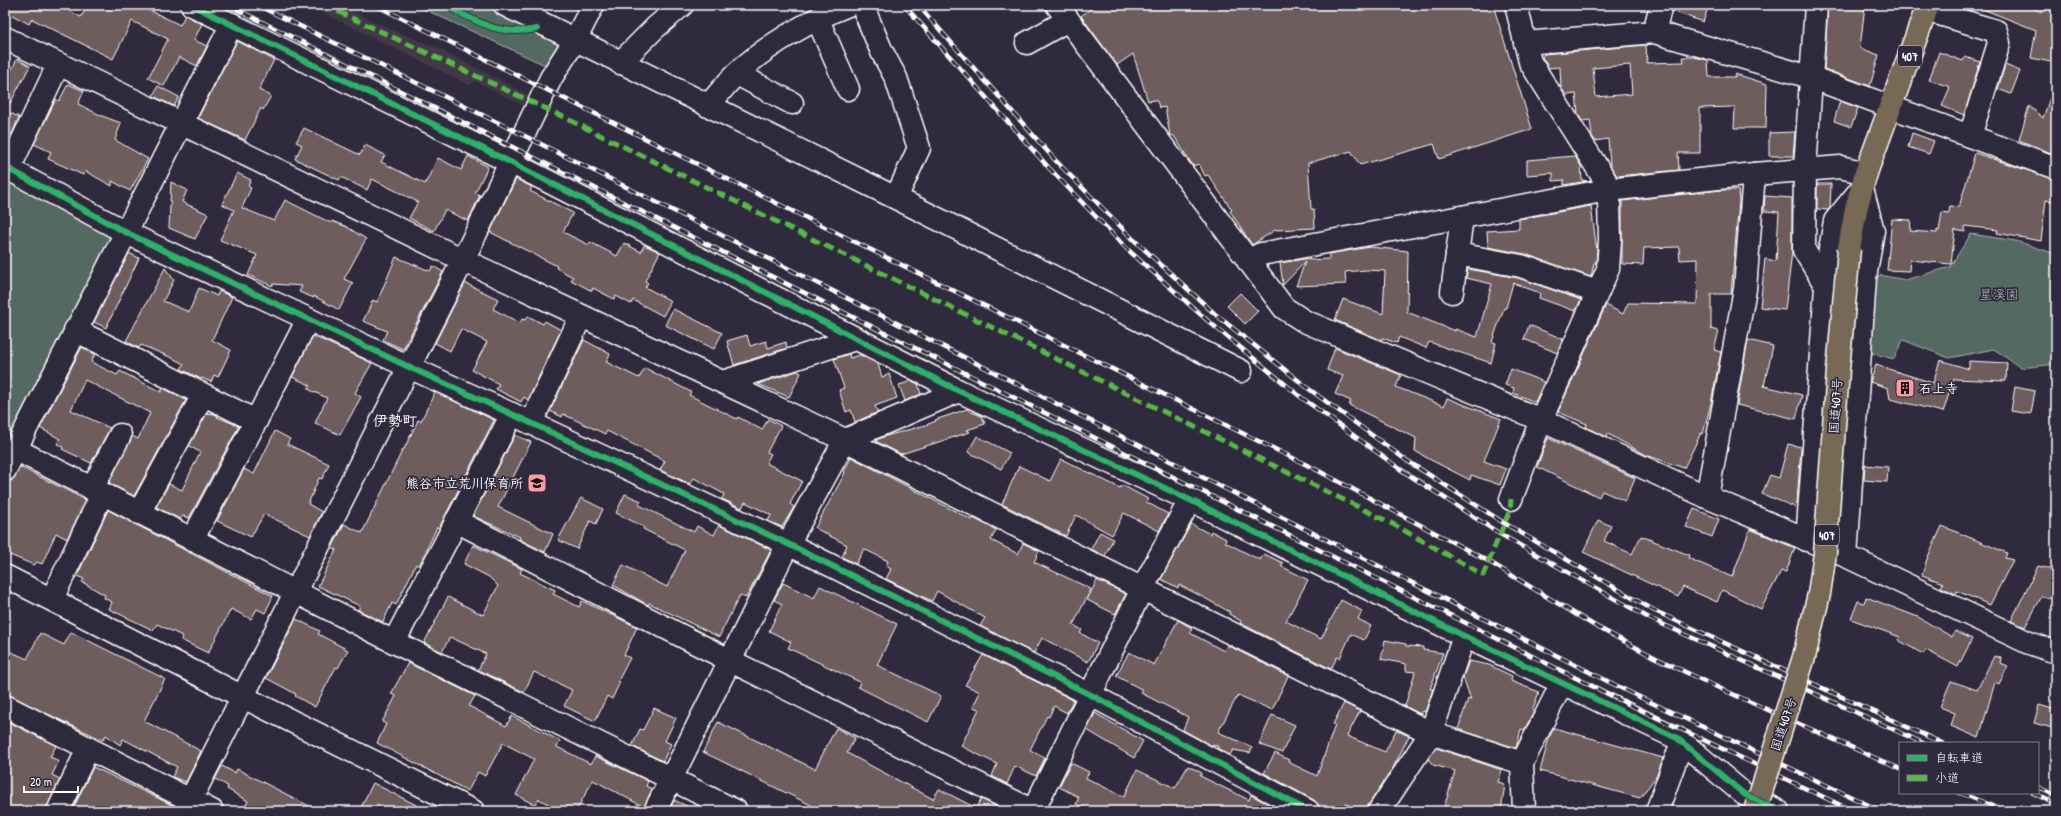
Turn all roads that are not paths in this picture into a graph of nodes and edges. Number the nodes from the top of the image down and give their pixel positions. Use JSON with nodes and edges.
{"nodes":[{"id":1,"x":192,"y":5,"type":"edge"},
{"id":2,"x":505,"y":5,"type":"edge"},
{"id":3,"x":593,"y":5,"type":"edge"},
{"id":4,"x":682,"y":5,"type":"edge"},
{"id":5,"x":862,"y":5,"type":"edge"},
{"id":6,"x":1516,"y":5,"type":"edge"},
{"id":7,"x":1661,"y":5,"type":"edge"},
{"id":8,"x":1816,"y":5,"type":"edge"},
{"id":9,"x":1927,"y":7,"type":"edge"},
{"id":10,"x":833,"y":10,"type":"edge"},
{"id":11,"x":1063,"y":13,"type":"edge"},
{"id":12,"x":232,"y":24,"type":"junction"},
{"id":13,"x":1654,"y":32,"type":"junction"},
{"id":14,"x":5,"y":38,"type":"edge"},
{"id":15,"x":575,"y":40,"type":"junction"},
{"id":16,"x":1027,"y":42,"type":"dead end"},
{"id":17,"x":1525,"y":43,"type":"junction"},
{"id":18,"x":620,"y":63,"type":"junction"},
{"id":19,"x":58,"y":65,"type":"junction"},
{"id":20,"x":737,"y":74,"type":"junction"},
{"id":21,"x":1810,"y":77,"type":"junction"},
{"id":22,"x":848,"y":89,"type":"dead end"},
{"id":23,"x":792,"y":103,"type":"dead end"},
{"id":24,"x":708,"y":106,"type":"junction"},
{"id":25,"x":1892,"y":106,"type":"junction"},
{"id":26,"x":181,"y":125,"type":"junction"},
{"id":27,"x":1970,"y":136,"type":"junction"},
{"id":28,"x":510,"y":162,"type":"junction"},
{"id":29,"x":2055,"y":165,"type":"edge"},
{"id":30,"x":7,"y":168,"type":"edge"},
{"id":31,"x":1805,"y":169,"type":"junction"},
{"id":32,"x":1754,"y":174,"type":"junction"},
{"id":33,"x":1864,"y":181,"type":"junction"},
{"id":34,"x":1608,"y":190,"type":"junction"},
{"id":35,"x":896,"y":198,"type":"junction"},
{"id":36,"x":1462,"y":217,"type":"junction"},
{"id":37,"x":127,"y":233,"type":"junction"},
{"id":38,"x":1457,"y":254,"type":"junction"},
{"id":39,"x":463,"y":260,"type":"junction"},
{"id":40,"x":1248,"y":261,"type":"junction"},
{"id":41,"x":1826,"y":286,"type":"junction"},
{"id":42,"x":1452,"y":292,"type":"dead end"},
{"id":43,"x":1597,"y":292,"type":"junction"},
{"id":44,"x":581,"y":316,"type":"junction"},
{"id":45,"x":308,"y":319,"type":"junction"},
{"id":46,"x":75,"y":330,"type":"junction"},
{"id":47,"x":856,"y":339,"type":"junction"},
{"id":48,"x":409,"y":367,"type":"junction"},
{"id":49,"x":1241,"y":371,"type":"dead end"},
{"id":50,"x":723,"y":382,"type":"junction"},
{"id":51,"x":959,"y":391,"type":"junction"},
{"id":52,"x":203,"y":395,"type":"junction"},
{"id":53,"x":512,"y":414,"type":"junction"},
{"id":54,"x":1541,"y":420,"type":"junction"},
{"id":55,"x":256,"y":421,"type":"junction"},
{"id":56,"x":531,"y":423,"type":"junction"},
{"id":57,"x":120,"y":435,"type":"dead end"},
{"id":58,"x":845,"y":440,"type":"junction"},
{"id":59,"x":15,"y":449,"type":"junction"},
{"id":60,"x":5,"y":470,"type":"edge"},
{"id":61,"x":97,"y":491,"type":"junction"},
{"id":62,"x":1707,"y":497,"type":"junction"},
{"id":63,"x":1511,"y":499,"type":"dead end"},
{"id":64,"x":1190,"y":500,"type":"junction"},
{"id":65,"x":139,"y":513,"type":"junction"},
{"id":66,"x":456,"y":521,"type":"junction"},
{"id":67,"x":192,"y":540,"type":"junction"},
{"id":68,"x":1807,"y":540,"type":"junction"},
{"id":69,"x":788,"y":544,"type":"junction"},
{"id":70,"x":1846,"y":556,"type":"junction"},
{"id":71,"x":5,"y":576,"type":"edge"},
{"id":72,"x":1142,"y":588,"type":"junction"},
{"id":73,"x":296,"y":591,"type":"junction"},
{"id":74,"x":52,"y":599,"type":"junction"},
{"id":75,"x":1464,"y":636,"type":"junction"},
{"id":76,"x":394,"y":642,"type":"junction"},
{"id":77,"x":2056,"y":652,"type":"edge"},
{"id":78,"x":731,"y":661,"type":"junction"},
{"id":79,"x":1562,"y":684,"type":"junction"},
{"id":80,"x":1091,"y":695,"type":"junction"},
{"id":81,"x":243,"y":697,"type":"junction"},
{"id":82,"x":5,"y":706,"type":"edge"},
{"id":83,"x":1431,"y":733,"type":"junction"},
{"id":84,"x":1684,"y":744,"type":"junction"},
{"id":85,"x":88,"y":749,"type":"junction"},
{"id":86,"x":1522,"y":763,"type":"junction"},
{"id":87,"x":671,"y":778,"type":"junction"},
{"id":88,"x":1746,"y":805,"type":"edge"},
{"id":89,"x":188,"y":806,"type":"edge"},
{"id":90,"x":58,"y":811,"type":"edge"},
{"id":91,"x":212,"y":811,"type":"edge"},
{"id":92,"x":473,"y":811,"type":"edge"},
{"id":93,"x":654,"y":811,"type":"edge"},
{"id":94,"x":736,"y":811,"type":"edge"},
{"id":95,"x":1033,"y":811,"type":"edge"},
{"id":96,"x":1308,"y":811,"type":"edge"},
{"id":97,"x":1379,"y":811,"type":"edge"},
{"id":98,"x":1524,"y":811,"type":"edge"},
{"id":99,"x":1657,"y":811,"type":"edge"},
{"id":100,"x":1778,"y":811,"type":"edge"}],
"edges":[{"from":1,"to":12,"type":"street"},
{"from":2,"to":15,"type":"street"},
{"from":3,"to":15,"type":"street"},
{"from":4,"to":18,"type":"street"},
{"from":5,"to":35,"type":"street"},
{"from":6,"to":17,"type":"street"},
{"from":7,"to":13,"type":"street"},
{"from":8,"to":21,"type":"street"},
{"from":9,"to":25,"type":"highway","name":"国道407号","number":"407"},
{"from":9,"to":27,"type":"street"},
{"from":10,"to":20,"type":"street"},
{"from":10,"to":22,"type":"street"},
{"from":11,"to":16,"type":"street"},
{"from":11,"to":40,"type":"street"},
{"from":12,"to":26,"type":"street"},
{"from":12,"to":28,"type":"street"},
{"from":13,"to":17,"type":"street"},
{"from":13,"to":21,"type":"street"},
{"from":14,"to":19,"type":"street"},
{"from":15,"to":18,"type":"street"},
{"from":15,"to":28,"type":"street"},
{"from":17,"to":34,"type":"street"},
{"from":18,"to":24,"type":"street"},
{"from":19,"to":26,"type":"street"},
{"from":19,"to":30,"type":"street"},
{"from":20,"to":23,"type":"street"},
{"from":20,"to":24,"type":"street"},
{"from":21,"to":25,"type":"street"},
{"from":21,"to":31,"type":"street"},
{"from":24,"to":35,"type":"street"},
{"from":25,"to":27,"type":"street"},
{"from":25,"to":33,"type":"highway","name":"国道407号","number":"407"},
{"from":26,"to":37,"type":"street"},
{"from":26,"to":39,"type":"street"},
{"from":27,"to":29,"type":"street"},
{"from":28,"to":39,"type":"street"},
{"from":28,"to":47,"type":"street"},
{"from":30,"to":37,"type":"street"},
{"from":31,"to":32,"type":"street"},
{"from":31,"to":33,"type":"street"},
{"from":31,"to":41,"type":"street"},
{"from":32,"to":34,"type":"street"},
{"from":32,"to":62,"type":"street"},
{"from":33,"to":41,"type":"street"},
{"from":33,"to":70,"type":"street"},
{"from":33,"to":88,"type":"highway","name":"国道407号","number":"407","bridge":true},
{"from":34,"to":36,"type":"street"},
{"from":34,"to":43,"type":"street"},
{"from":35,"to":49,"type":"street"},
{"from":36,"to":38,"type":"street"},
{"from":36,"to":40,"type":"street"},
{"from":37,"to":45,"type":"street"},
{"from":37,"to":46,"type":"street"},
{"from":38,"to":42,"type":"street"},
{"from":38,"to":43,"type":"street"},
{"from":39,"to":44,"type":"street"},
{"from":39,"to":48,"type":"street"},
{"from":40,"to":54,"type":"street"},
{"from":41,"to":68,"type":"street"},
{"from":43,"to":54,"type":"street"},
{"from":44,"to":50,"type":"street"},
{"from":44,"to":56,"type":"street"},
{"from":45,"to":48,"type":"street"},
{"from":45,"to":55,"type":"street"},
{"from":46,"to":52,"type":"street"},
{"from":46,"to":59,"type":"street"},
{"from":47,"to":50,"type":"street"},
{"from":47,"to":51,"type":"street"},
{"from":48,"to":53,"type":"street"},
{"from":48,"to":73,"type":"street"},
{"from":50,"to":58,"type":"street"},
{"from":51,"to":58,"type":"street"},
{"from":51,"to":64,"type":"street"},
{"from":52,"to":55,"type":"street"},
{"from":52,"to":65,"type":"street"},
{"from":53,"to":56,"type":"street"},
{"from":53,"to":66,"type":"street"},
{"from":54,"to":62,"type":"street"},
{"from":54,"to":63,"type":"street"},
{"from":55,"to":67,"type":"street"},
{"from":56,"to":69,"type":"street"},
{"from":57,"to":61,"type":"street"},
{"from":58,"to":69,"type":"street"},
{"from":58,"to":72,"type":"street"},
{"from":59,"to":60,"type":"street"},
{"from":59,"to":61,"type":"street"},
{"from":61,"to":65,"type":"street"},
{"from":61,"to":74,"type":"street"},
{"from":62,"to":68,"type":"street"},
{"from":64,"to":72,"type":"street"},
{"from":64,"to":75,"type":"street"},
{"from":65,"to":67,"type":"street"},
{"from":66,"to":76,"type":"street"},
{"from":66,"to":78,"type":"street"},
{"from":67,"to":73,"type":"street"},
{"from":68,"to":70,"type":"street"},
{"from":69,"to":78,"type":"street"},
{"from":69,"to":80,"type":"street"},
{"from":70,"to":77,"type":"street"},
{"from":71,"to":74,"type":"street"},
{"from":72,"to":80,"type":"street"},
{"from":72,"to":83,"type":"street"},
{"from":73,"to":76,"type":"street"},
{"from":73,"to":81,"type":"street"},
{"from":74,"to":81,"type":"street"},
{"from":75,"to":79,"type":"street"},
{"from":75,"to":83,"type":"street"},
{"from":76,"to":87,"type":"street"},
{"from":78,"to":87,"type":"street"},
{"from":78,"to":95,"type":"street"},
{"from":79,"to":84,"type":"street"},
{"from":79,"to":86,"type":"street"},
{"from":80,"to":95,"type":"street"},
{"from":80,"to":96,"type":"street"},
{"from":81,"to":89,"type":"street"},
{"from":81,"to":92,"type":"street"},
{"from":82,"to":85,"type":"street"},
{"from":83,"to":86,"type":"street"},
{"from":83,"to":97,"type":"street"},
{"from":84,"to":88,"type":"street"},
{"from":84,"to":99,"type":"street"},
{"from":85,"to":89,"type":"street"},
{"from":85,"to":90,"type":"street"},
{"from":86,"to":98,"type":"street"},
{"from":87,"to":93,"type":"street"},
{"from":87,"to":94,"type":"street"},
{"from":88,"to":100,"type":"street"},
{"from":89,"to":91,"type":"street"}]}
